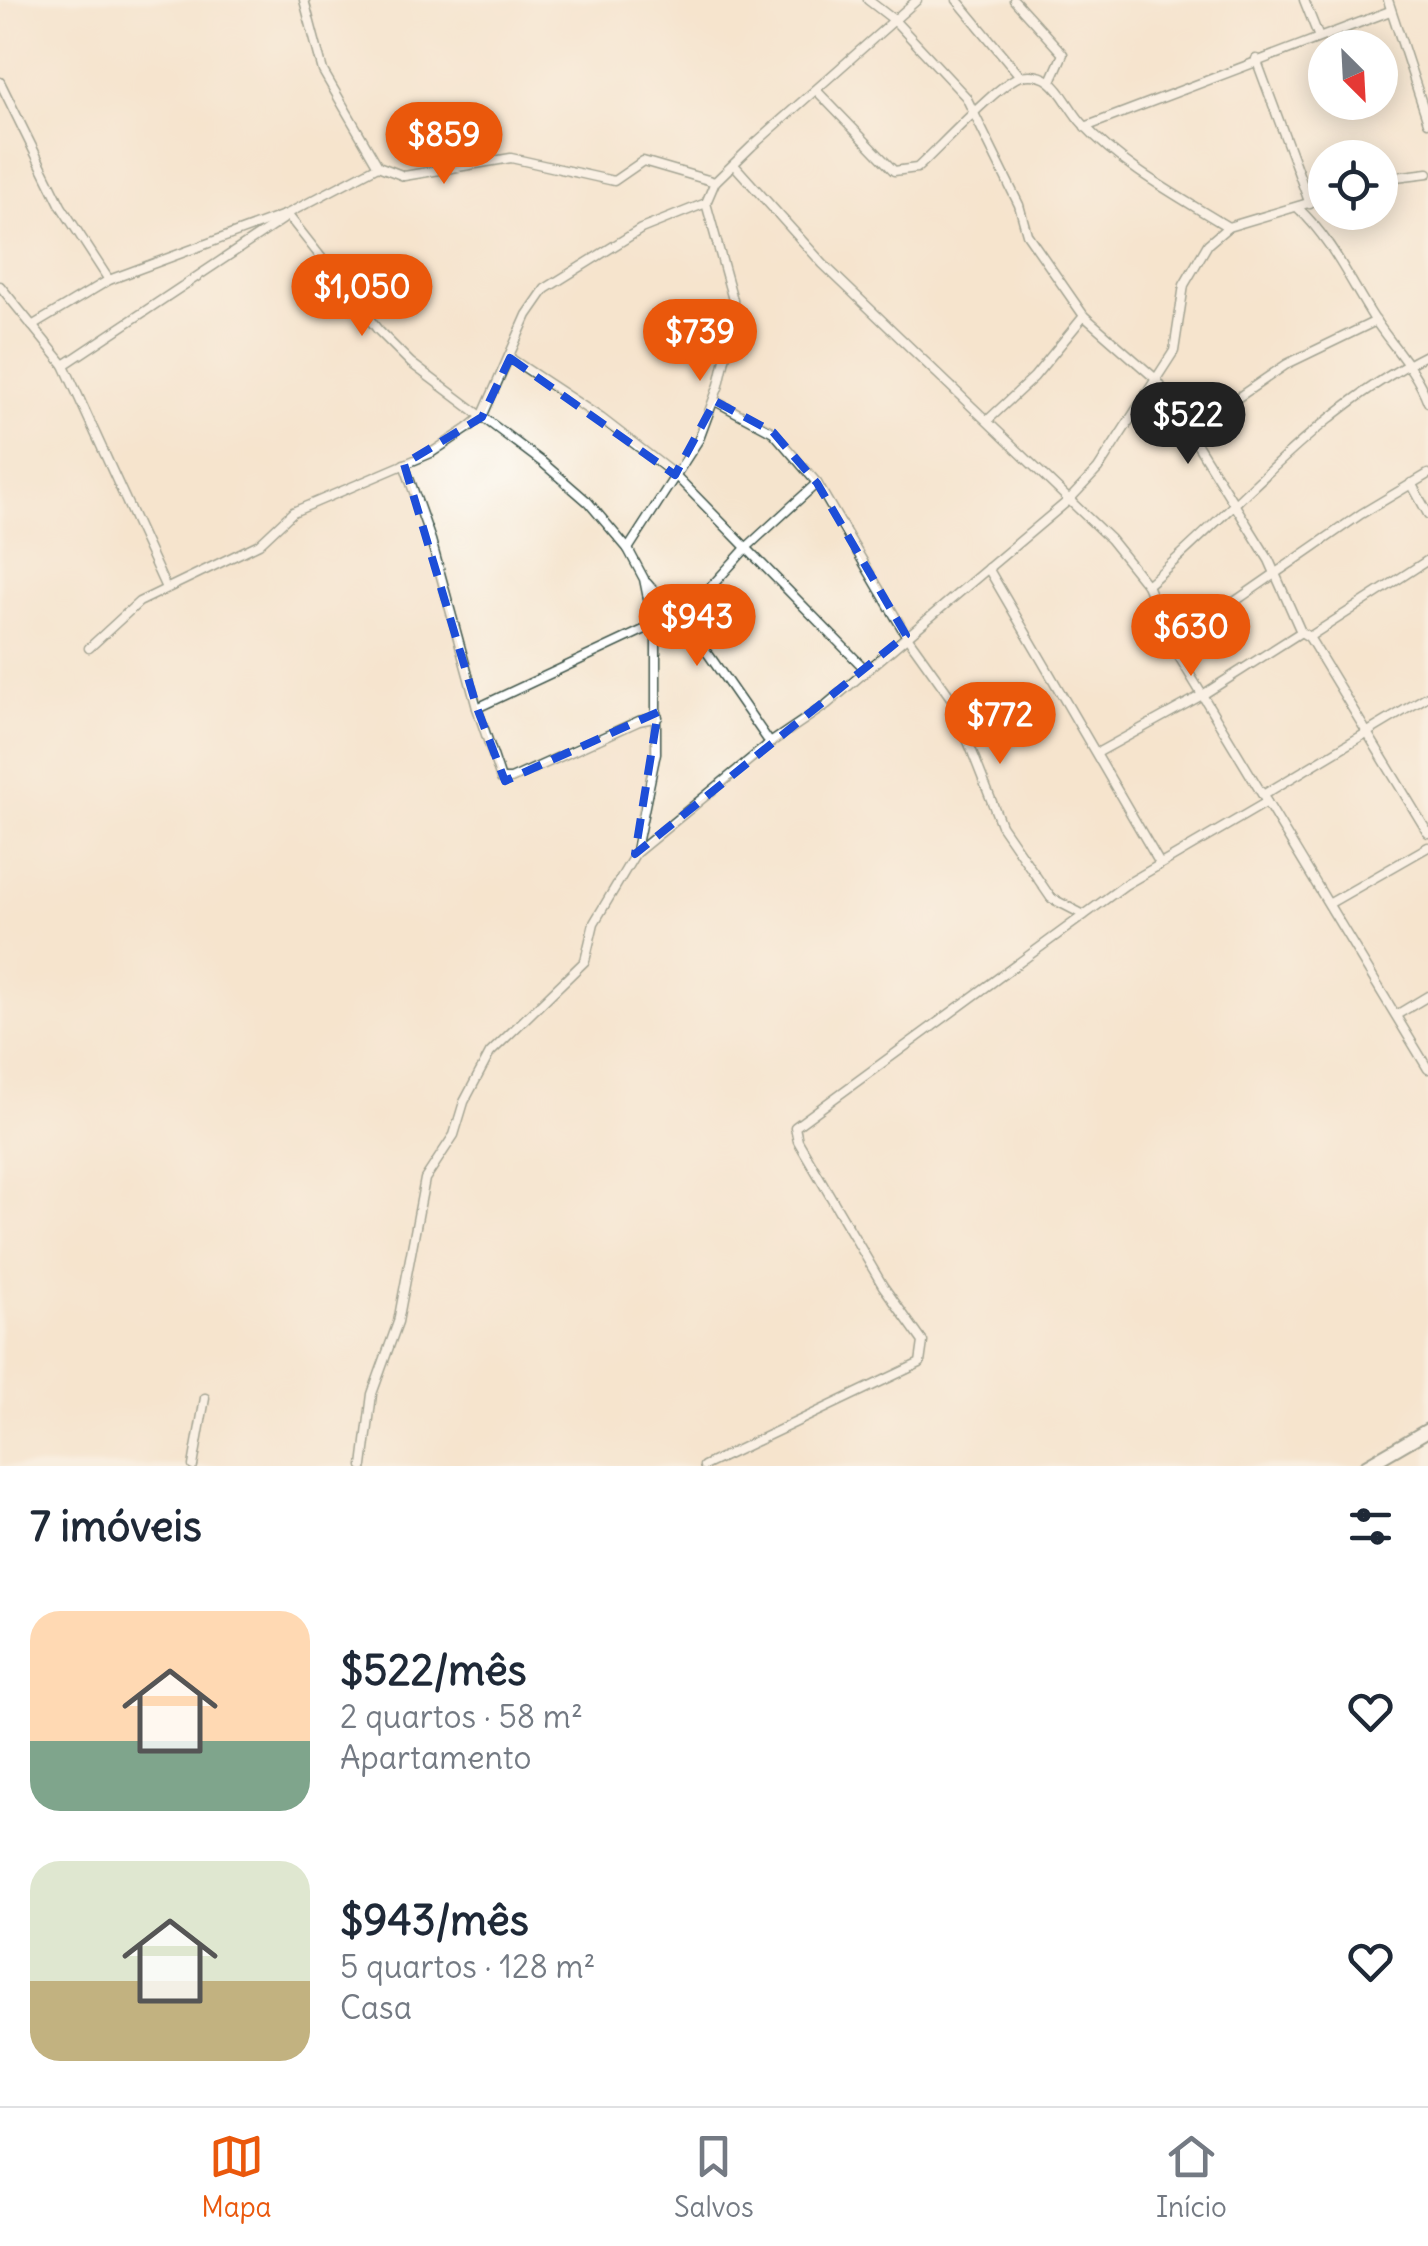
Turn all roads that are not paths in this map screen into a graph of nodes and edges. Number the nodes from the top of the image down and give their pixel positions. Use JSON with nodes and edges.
{"nodes":[{"id":1,"x":304,"y":0,"type":"edge"},
{"id":2,"x":868,"y":0,"type":"edge"},
{"id":3,"x":918,"y":0,"type":"edge"},
{"id":4,"x":957,"y":0,"type":"edge"},
{"id":5,"x":1014,"y":0,"type":"edge"},
{"id":6,"x":1304,"y":0,"type":"edge"},
{"id":7,"x":1391,"y":3,"type":"edge"},
{"id":8,"x":894,"y":20,"type":"junction"},
{"id":9,"x":1316,"y":30,"type":"edge"},
{"id":10,"x":1329,"y":30,"type":"edge"},
{"id":11,"x":1308,"y":39,"type":"edge"},
{"id":12,"x":1256,"y":58,"type":"junction"},
{"id":13,"x":1020,"y":76,"type":"junction"},
{"id":14,"x":1051,"y":81,"type":"junction"},
{"id":15,"x":0,"y":82,"type":"edge"},
{"id":16,"x":816,"y":90,"type":"junction"},
{"id":17,"x":966,"y":97,"type":"junction"},
{"id":18,"x":988,"y":102,"type":"junction"},
{"id":19,"x":974,"y":115,"type":"junction"},
{"id":20,"x":1428,"y":122,"type":"edge"},
{"id":21,"x":1085,"y":126,"type":"junction"},
{"id":22,"x":378,"y":166,"type":"junction"},
{"id":23,"x":736,"y":166,"type":"junction"},
{"id":24,"x":1428,"y":172,"type":"edge"},
{"id":25,"x":1398,"y":176,"type":"edge"},
{"id":26,"x":715,"y":182,"type":"junction"},
{"id":27,"x":1308,"y":199,"type":"edge"},
{"id":28,"x":706,"y":203,"type":"junction"},
{"id":29,"x":1308,"y":205,"type":"edge"},
{"id":30,"x":1298,"y":208,"type":"junction"},
{"id":31,"x":287,"y":215,"type":"junction"},
{"id":32,"x":1228,"y":227,"type":"junction"},
{"id":33,"x":109,"y":280,"type":"junction"},
{"id":34,"x":0,"y":286,"type":"edge"},
{"id":35,"x":1084,"y":316,"type":"junction"},
{"id":36,"x":1376,"y":321,"type":"junction"},
{"id":37,"x":32,"y":326,"type":"junction"},
{"id":38,"x":1428,"y":354,"type":"edge"},
{"id":39,"x":510,"y":358,"type":"junction"},
{"id":40,"x":1410,"y":364,"type":"junction"},
{"id":41,"x":64,"y":365,"type":"junction"},
{"id":42,"x":1157,"y":380,"type":"junction"},
{"id":43,"x":715,"y":400,"type":"junction"},
{"id":44,"x":1428,"y":402,"type":"edge"},
{"id":45,"x":482,"y":416,"type":"junction"},
{"id":46,"x":989,"y":419,"type":"junction"},
{"id":47,"x":1189,"y":431,"type":"junction"},
{"id":48,"x":404,"y":464,"type":"junction"},
{"id":49,"x":1428,"y":474,"type":"edge"},
{"id":50,"x":675,"y":475,"type":"junction"},
{"id":51,"x":817,"y":483,"type":"junction"},
{"id":52,"x":1411,"y":483,"type":"junction"},
{"id":53,"x":1068,"y":500,"type":"junction"},
{"id":54,"x":1235,"y":505,"type":"junction"},
{"id":55,"x":1428,"y":514,"type":"edge"},
{"id":56,"x":747,"y":546,"type":"junction"},
{"id":57,"x":628,"y":549,"type":"junction"},
{"id":58,"x":1428,"y":560,"type":"edge"},
{"id":59,"x":988,"y":568,"type":"junction"},
{"id":60,"x":1275,"y":577,"type":"junction"},
{"id":61,"x":644,"y":579,"type":"junction"},
{"id":62,"x":1146,"y":585,"type":"junction"},
{"id":63,"x":166,"y":588,"type":"junction"},
{"id":64,"x":681,"y":620,"type":"junction"},
{"id":65,"x":654,"y":625,"type":"junction"},
{"id":66,"x":1305,"y":634,"type":"junction"},
{"id":67,"x":906,"y":635,"type":"junction"},
{"id":68,"x":1172,"y":645,"type":"junction"},
{"id":69,"x":89,"y":648,"type":"dead end"},
{"id":70,"x":865,"y":669,"type":"junction"},
{"id":71,"x":1204,"y":694,"type":"junction"},
{"id":72,"x":1428,"y":696,"type":"edge"},
{"id":73,"x":476,"y":708,"type":"junction"},
{"id":74,"x":658,"y":717,"type":"junction"},
{"id":75,"x":1368,"y":730,"type":"junction"},
{"id":76,"x":770,"y":743,"type":"junction"},
{"id":77,"x":1098,"y":753,"type":"junction"},
{"id":78,"x":1265,"y":798,"type":"junction"},
{"id":79,"x":1428,"y":833,"type":"edge"},
{"id":80,"x":1428,"y":847,"type":"edge"},
{"id":81,"x":635,"y":854,"type":"junction"},
{"id":82,"x":1159,"y":862,"type":"junction"},
{"id":83,"x":1332,"y":902,"type":"junction"},
{"id":84,"x":1084,"y":915,"type":"junction"},
{"id":85,"x":1428,"y":996,"type":"edge"},
{"id":86,"x":1398,"y":1014,"type":"junction"},
{"id":87,"x":1428,"y":1069,"type":"edge"},
{"id":88,"x":205,"y":1398,"type":"dead end"},
{"id":89,"x":1428,"y":1430,"type":"edge"},
{"id":90,"x":193,"y":1466,"type":"edge"},
{"id":91,"x":363,"y":1466,"type":"edge"},
{"id":92,"x":704,"y":1466,"type":"edge"},
{"id":93,"x":1366,"y":1466,"type":"edge"}],
"edges":[{"from":1,"to":22,"type":"street"},
{"from":2,"to":8,"type":"street"},
{"from":3,"to":8,"type":"street"},
{"from":4,"to":13,"type":"street"},
{"from":5,"to":14,"type":"street"},
{"from":6,"to":9,"type":"street"},
{"from":7,"to":10,"type":"street"},
{"from":7,"to":20,"type":"street"},
{"from":8,"to":16,"type":"street"},
{"from":8,"to":17,"type":"street"},
{"from":11,"to":12,"type":"street"},
{"from":12,"to":21,"type":"street"},
{"from":12,"to":27,"type":"street"},
{"from":13,"to":14,"type":"street"},
{"from":13,"to":18,"type":"street"},
{"from":14,"to":21,"type":"street"},
{"from":15,"to":33,"type":"street"},
{"from":16,"to":19,"type":"street"},
{"from":16,"to":23,"type":"street"},
{"from":17,"to":18,"type":"street"},
{"from":17,"to":19,"type":"street"},
{"from":18,"to":19,"type":"street"},
{"from":19,"to":35,"type":"street"},
{"from":21,"to":32,"type":"street"},
{"from":22,"to":26,"type":"street"},
{"from":22,"to":31,"type":"street"},
{"from":23,"to":26,"type":"street"},
{"from":23,"to":46,"type":"street"},
{"from":24,"to":25,"type":"street"},
{"from":26,"to":28,"type":"street"},
{"from":28,"to":39,"type":"street"},
{"from":28,"to":43,"type":"street"},
{"from":29,"to":30,"type":"street"},
{"from":30,"to":32,"type":"street"},
{"from":30,"to":36,"type":"street"},
{"from":31,"to":33,"type":"street"},
{"from":31,"to":41,"type":"street"},
{"from":31,"to":45,"type":"street"},
{"from":32,"to":42,"type":"street"},
{"from":33,"to":37,"type":"street"},
{"from":34,"to":37,"type":"street"},
{"from":35,"to":42,"type":"street"},
{"from":35,"to":46,"type":"street"},
{"from":36,"to":40,"type":"street"},
{"from":36,"to":47,"type":"street"},
{"from":37,"to":41,"type":"street"},
{"from":38,"to":40,"type":"street"},
{"from":39,"to":45,"type":"street"},
{"from":39,"to":50,"type":"street"},
{"from":40,"to":44,"type":"street"},
{"from":40,"to":54,"type":"street"},
{"from":41,"to":63,"type":"street"},
{"from":42,"to":47,"type":"street"},
{"from":42,"to":53,"type":"street"},
{"from":43,"to":50,"type":"street"},
{"from":43,"to":51,"type":"street"},
{"from":45,"to":48,"type":"street"},
{"from":45,"to":57,"type":"street"},
{"from":46,"to":53,"type":"street"},
{"from":47,"to":54,"type":"street"},
{"from":48,"to":63,"type":"street"},
{"from":48,"to":73,"type":"street"},
{"from":49,"to":52,"type":"street"},
{"from":50,"to":56,"type":"street"},
{"from":50,"to":57,"type":"street"},
{"from":51,"to":56,"type":"street"},
{"from":51,"to":67,"type":"street"},
{"from":52,"to":55,"type":"street"},
{"from":52,"to":60,"type":"street"},
{"from":53,"to":59,"type":"street"},
{"from":53,"to":62,"type":"street"},
{"from":54,"to":60,"type":"street"},
{"from":54,"to":62,"type":"street"},
{"from":56,"to":64,"type":"street"},
{"from":56,"to":70,"type":"street"},
{"from":57,"to":61,"type":"street"},
{"from":58,"to":66,"type":"street"},
{"from":59,"to":67,"type":"street"},
{"from":59,"to":77,"type":"street"},
{"from":60,"to":66,"type":"street"},
{"from":60,"to":68,"type":"street"},
{"from":61,"to":64,"type":"street"},
{"from":61,"to":65,"type":"street"},
{"from":62,"to":68,"type":"street"},
{"from":63,"to":69,"type":"street"},
{"from":64,"to":76,"type":"street"},
{"from":65,"to":73,"type":"street"},
{"from":65,"to":74,"type":"street"},
{"from":66,"to":71,"type":"street"},
{"from":66,"to":75,"type":"street"},
{"from":67,"to":70,"type":"street"},
{"from":67,"to":84,"type":"street"},
{"from":68,"to":71,"type":"street"},
{"from":70,"to":76,"type":"street"},
{"from":71,"to":77,"type":"street"},
{"from":71,"to":78,"type":"street"},
{"from":72,"to":75,"type":"street"},
{"from":73,"to":74,"type":"street"},
{"from":74,"to":81,"type":"street"},
{"from":75,"to":78,"type":"street"},
{"from":75,"to":79,"type":"street"},
{"from":76,"to":81,"type":"street"},
{"from":77,"to":82,"type":"street"},
{"from":78,"to":82,"type":"street"},
{"from":78,"to":83,"type":"street"},
{"from":80,"to":83,"type":"street"},
{"from":81,"to":91,"type":"street"},
{"from":82,"to":84,"type":"street"},
{"from":83,"to":86,"type":"street"},
{"from":84,"to":92,"type":"street"},
{"from":85,"to":86,"type":"street"},
{"from":86,"to":87,"type":"street"},
{"from":88,"to":90,"type":"street"},
{"from":89,"to":93,"type":"main road"}]}
